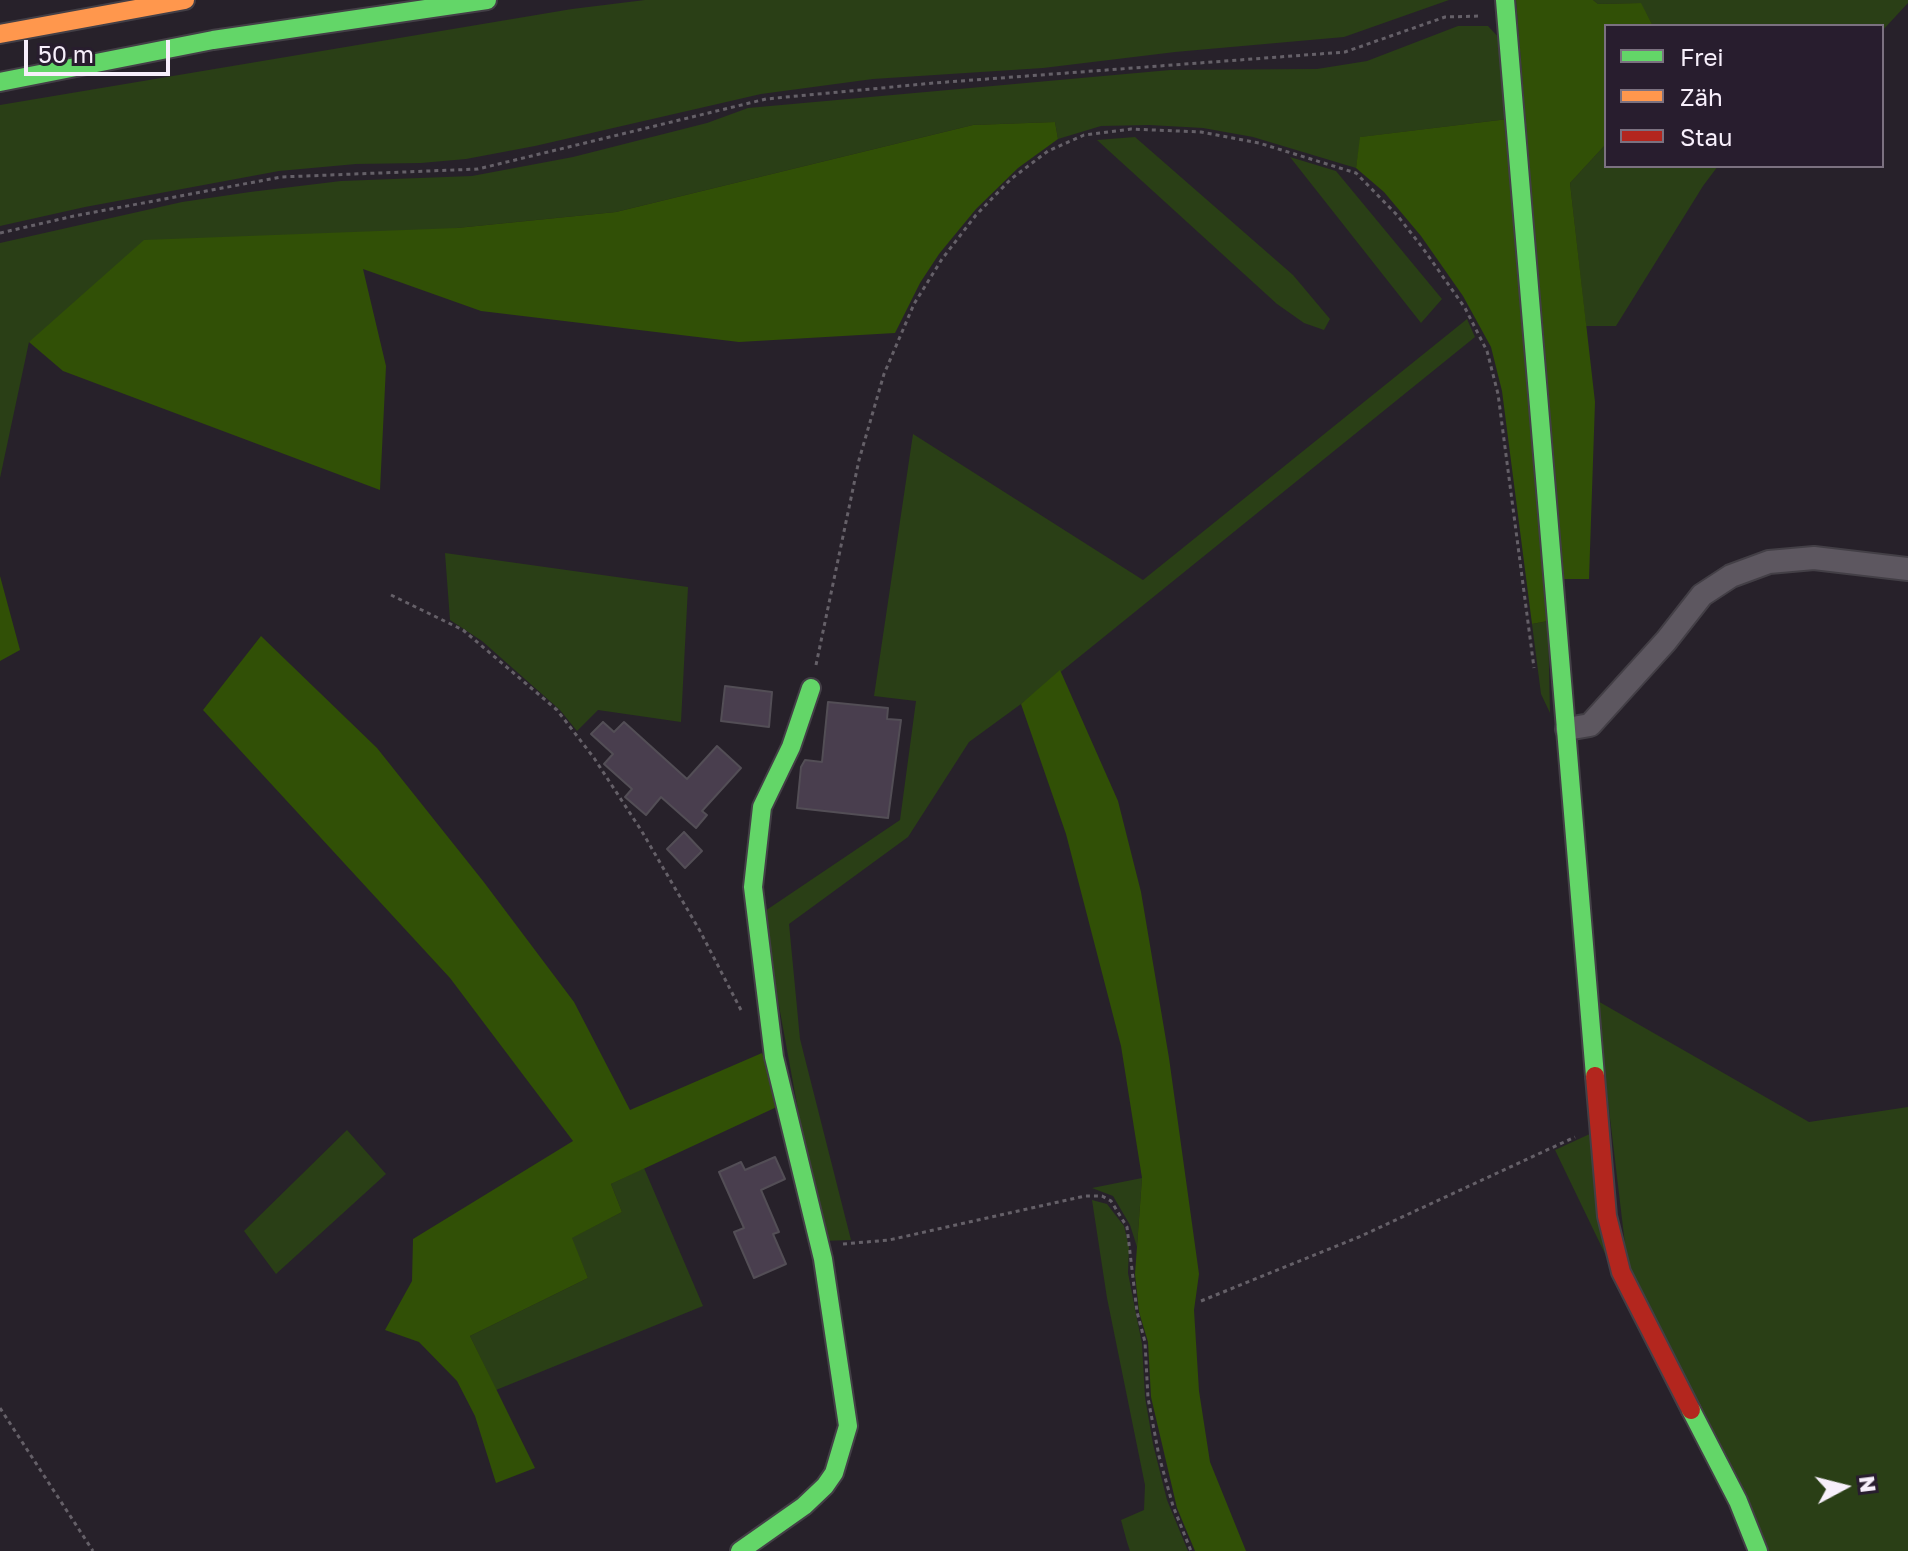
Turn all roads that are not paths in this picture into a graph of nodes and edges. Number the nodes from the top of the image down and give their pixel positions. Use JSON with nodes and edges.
{"nodes":[{"id":1,"x":185,"y":0,"type":"edge"},
{"id":2,"x":487,"y":0,"type":"edge"},
{"id":3,"x":1506,"y":7,"type":"edge"},
{"id":4,"x":0,"y":34,"type":"edge"},
{"id":5,"x":0,"y":82,"type":"edge"},
{"id":6,"x":1908,"y":569,"type":"edge"},
{"id":7,"x":811,"y":688,"type":"road end"},
{"id":8,"x":1567,"y":729,"type":"junction"},
{"id":9,"x":740,"y":1551,"type":"edge"},
{"id":10,"x":1758,"y":1551,"type":"edge"}],
"edges":[{"from":1,"to":4,"type":"main road"},
{"from":2,"to":5,"type":"main road"},
{"from":3,"to":8,"type":"main road"},
{"from":6,"to":8,"type":"street"},
{"from":7,"to":9,"type":"main road"},
{"from":8,"to":10,"type":"main road"}]}
